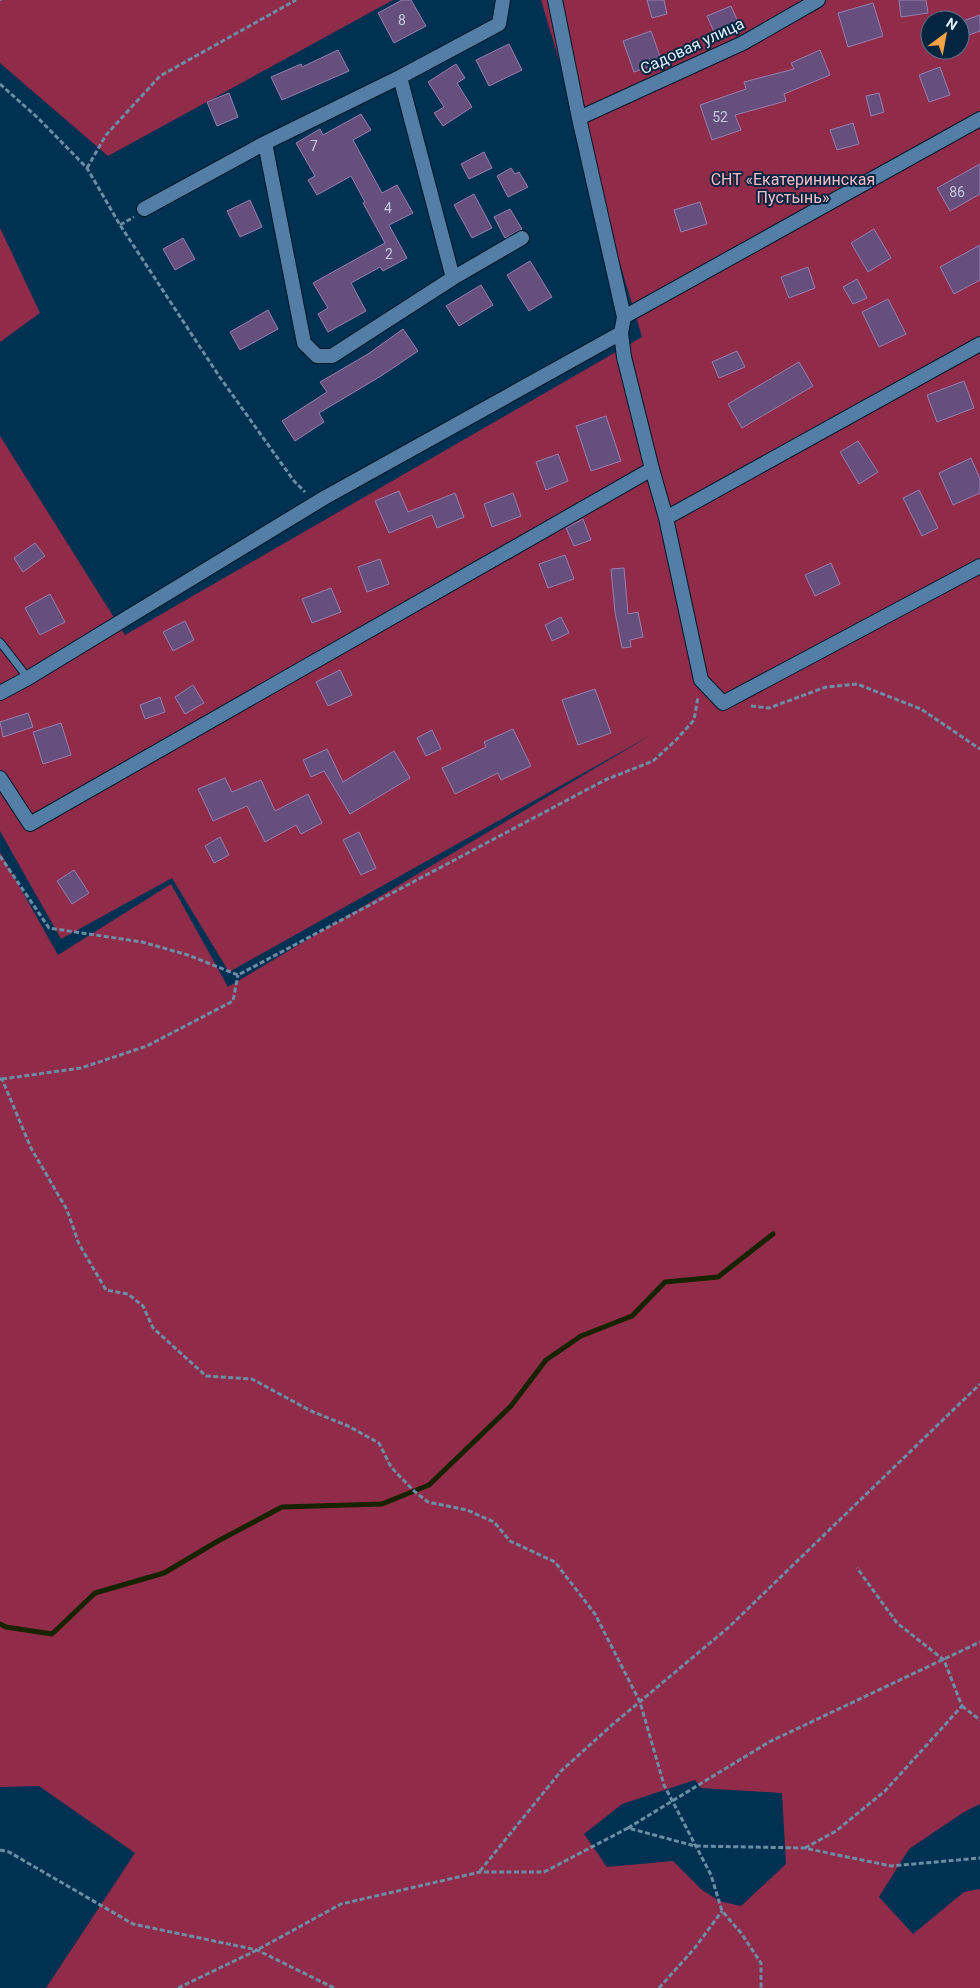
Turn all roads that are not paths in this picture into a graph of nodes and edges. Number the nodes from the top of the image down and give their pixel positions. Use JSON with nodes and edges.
{"nodes":[{"id":1,"x":503,"y":0,"type":"edge"},
{"id":2,"x":555,"y":0,"type":"edge"},
{"id":3,"x":818,"y":0,"type":"edge"},
{"id":4,"x":400,"y":77,"type":"junction"},
{"id":5,"x":579,"y":118,"type":"junction"},
{"id":6,"x":980,"y":119,"type":"edge"},
{"id":7,"x":264,"y":143,"type":"junction"},
{"id":8,"x":144,"y":210,"type":"dead end"},
{"id":9,"x":522,"y":238,"type":"dead end"},
{"id":10,"x":453,"y":278,"type":"junction"},
{"id":11,"x":624,"y":317,"type":"junction"},
{"id":12,"x":621,"y":334,"type":"junction"},
{"id":13,"x":980,"y":344,"type":"edge"},
{"id":14,"x":652,"y":470,"type":"junction"},
{"id":15,"x":666,"y":518,"type":"junction"},
{"id":16,"x":980,"y":566,"type":"edge"},
{"id":17,"x":0,"y":642,"type":"edge"},
{"id":18,"x":28,"y":678,"type":"junction"},
{"id":19,"x":0,"y":693,"type":"edge"},
{"id":20,"x":0,"y":778,"type":"edge"}],
"edges":[{"from":1,"to":4,"type":"street"},
{"from":2,"to":5,"type":"street"},
{"from":3,"to":5,"type":"street","name":"Садовая улица"},
{"from":4,"to":7,"type":"street"},
{"from":4,"to":10,"type":"street"},
{"from":5,"to":11,"type":"street"},
{"from":6,"to":11,"type":"street"},
{"from":7,"to":8,"type":"street"},
{"from":7,"to":10,"type":"street"},
{"from":9,"to":10,"type":"street"},
{"from":11,"to":12,"type":"street"},
{"from":12,"to":14,"type":"street"},
{"from":12,"to":18,"type":"street"},
{"from":13,"to":15,"type":"street"},
{"from":14,"to":15,"type":"street"},
{"from":14,"to":20,"type":"street"},
{"from":15,"to":16,"type":"street"},
{"from":17,"to":18,"type":"lane"},
{"from":18,"to":19,"type":"street"}]}
